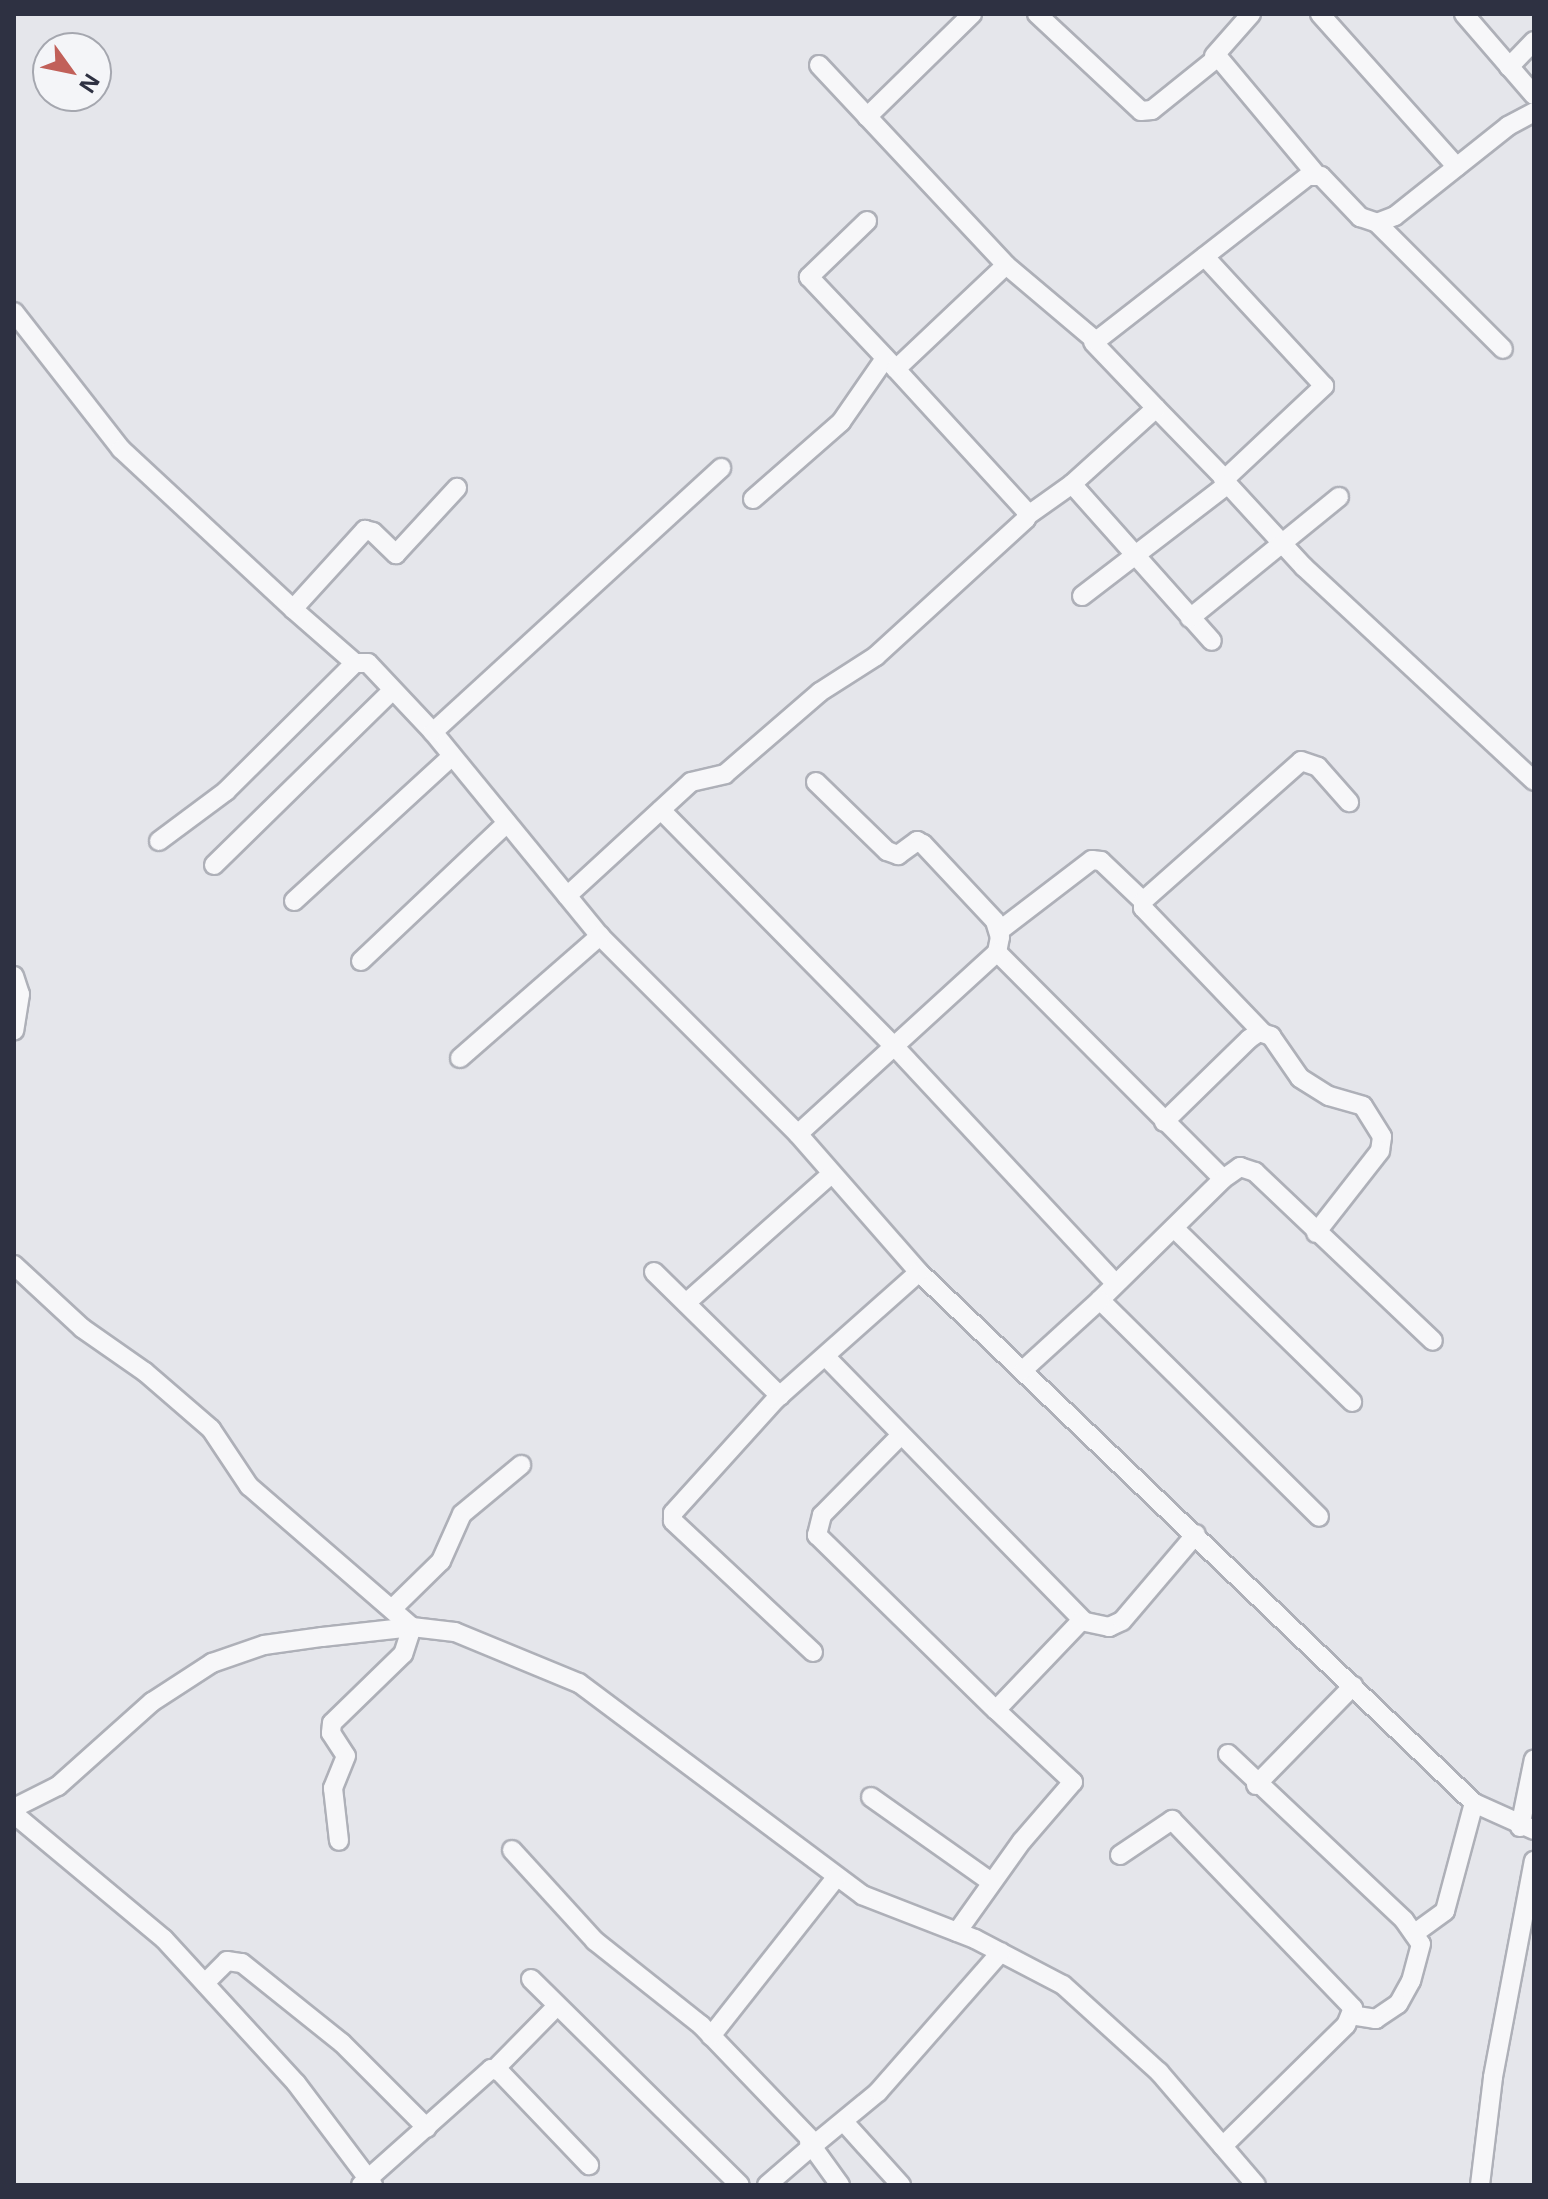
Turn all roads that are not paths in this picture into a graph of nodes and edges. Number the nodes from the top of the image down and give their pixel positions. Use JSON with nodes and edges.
{"nodes":[{"id":1,"x":972,"y":14,"type":"edge"},
{"id":2,"x":1037,"y":14,"type":"edge"},
{"id":3,"x":1251,"y":14,"type":"edge"},
{"id":4,"x":1320,"y":14,"type":"edge"},
{"id":5,"x":1464,"y":14,"type":"edge"},
{"id":6,"x":1534,"y":41,"type":"edge"},
{"id":7,"x":1214,"y":56,"type":"junction"},
{"id":8,"x":819,"y":65,"type":"dead end"},
{"id":9,"x":1509,"y":67,"type":"junction"},
{"id":10,"x":1534,"y":95,"type":"edge"},
{"id":11,"x":1534,"y":112,"type":"edge"},
{"id":12,"x":867,"y":117,"type":"junction"},
{"id":13,"x":1457,"y":167,"type":"junction"},
{"id":14,"x":1316,"y":174,"type":"junction"},
{"id":15,"x":867,"y":221,"type":"dead end"},
{"id":16,"x":1377,"y":223,"type":"junction"},
{"id":17,"x":1205,"y":257,"type":"junction"},
{"id":18,"x":1006,"y":265,"type":"junction"},
{"id":19,"x":14,"y":312,"type":"edge"},
{"id":20,"x":1093,"y":342,"type":"junction"},
{"id":21,"x":1503,"y":349,"type":"dead end"},
{"id":22,"x":890,"y":364,"type":"junction"},
{"id":23,"x":1156,"y":408,"type":"junction"},
{"id":24,"x":721,"y":468,"type":"dead end"},
{"id":25,"x":1225,"y":482,"type":"junction"},
{"id":26,"x":1072,"y":484,"type":"junction"},
{"id":27,"x":457,"y":488,"type":"dead end"},
{"id":28,"x":1339,"y":497,"type":"dead end"},
{"id":29,"x":753,"y":499,"type":"dead end"},
{"id":30,"x":1027,"y":516,"type":"junction"},
{"id":31,"x":1282,"y":543,"type":"junction"},
{"id":32,"x":1138,"y":556,"type":"junction"},
{"id":33,"x":1082,"y":596,"type":"dead end"},
{"id":34,"x":293,"y":609,"type":"junction"},
{"id":35,"x":1190,"y":618,"type":"junction"},
{"id":36,"x":1212,"y":641,"type":"dead end"},
{"id":37,"x":355,"y":663,"type":"junction"},
{"id":38,"x":393,"y":690,"type":"junction"},
{"id":39,"x":433,"y":732,"type":"junction"},
{"id":40,"x":452,"y":756,"type":"junction"},
{"id":41,"x":1534,"y":781,"type":"edge"},
{"id":42,"x":816,"y":782,"type":"dead end"},
{"id":43,"x":1349,"y":802,"type":"dead end"},
{"id":44,"x":661,"y":810,"type":"junction"},
{"id":45,"x":507,"y":823,"type":"junction"},
{"id":46,"x":159,"y":841,"type":"dead end"},
{"id":47,"x":214,"y":865,"type":"dead end"},
{"id":48,"x":567,"y":896,"type":"junction"},
{"id":49,"x":294,"y":901,"type":"dead end"},
{"id":50,"x":1143,"y":901,"type":"junction"},
{"id":51,"x":999,"y":931,"type":"junction"},
{"id":52,"x":600,"y":936,"type":"junction"},
{"id":53,"x":997,"y":952,"type":"junction"},
{"id":54,"x":361,"y":961,"type":"dead end"},
{"id":55,"x":14,"y":976,"type":"edge"},
{"id":56,"x":14,"y":1031,"type":"edge"},
{"id":57,"x":1262,"y":1032,"type":"junction"},
{"id":58,"x":895,"y":1047,"type":"junction"},
{"id":59,"x":460,"y":1058,"type":"dead end"},
{"id":60,"x":1164,"y":1122,"type":"junction"},
{"id":61,"x":798,"y":1134,"type":"junction"},
{"id":62,"x":830,"y":1175,"type":"junction"},
{"id":63,"x":1223,"y":1179,"type":"junction"},
{"id":64,"x":1174,"y":1228,"type":"junction"},
{"id":65,"x":1316,"y":1233,"type":"junction"},
{"id":66,"x":17,"y":1272,"type":"edge"},
{"id":67,"x":654,"y":1272,"type":"dead end"},
{"id":68,"x":919,"y":1272,"type":"junction"},
{"id":69,"x":1114,"y":1282,"type":"junction"},
{"id":70,"x":1100,"y":1300,"type":"junction"},
{"id":71,"x":686,"y":1303,"type":"junction"},
{"id":72,"x":1433,"y":1341,"type":"dead end"},
{"id":73,"x":826,"y":1357,"type":"junction"},
{"id":74,"x":1023,"y":1370,"type":"junction"},
{"id":75,"x":780,"y":1396,"type":"junction"},
{"id":76,"x":1352,"y":1402,"type":"dead end"},
{"id":77,"x":900,"y":1436,"type":"junction"},
{"id":78,"x":521,"y":1465,"type":"dead end"},
{"id":79,"x":1319,"y":1517,"type":"dead end"},
{"id":80,"x":1196,"y":1534,"type":"junction"},
{"id":81,"x":393,"y":1608,"type":"junction"},
{"id":82,"x":1083,"y":1620,"type":"junction"},
{"id":83,"x":412,"y":1627,"type":"junction"},
{"id":84,"x":813,"y":1652,"type":"dead end"},
{"id":85,"x":1353,"y":1686,"type":"junction"},
{"id":86,"x":996,"y":1710,"type":"junction"},
{"id":87,"x":1228,"y":1754,"type":"dead end"},
{"id":88,"x":1534,"y":1759,"type":"edge"},
{"id":89,"x":1256,"y":1785,"type":"junction"},
{"id":90,"x":871,"y":1797,"type":"dead end"},
{"id":91,"x":1474,"y":1803,"type":"junction"},
{"id":92,"x":14,"y":1811,"type":"edge"},
{"id":93,"x":1527,"y":1829,"type":"edge"},
{"id":94,"x":339,"y":1841,"type":"dead end"},
{"id":95,"x":512,"y":1850,"type":"dead end"},
{"id":96,"x":1120,"y":1855,"type":"dead end"},
{"id":97,"x":1534,"y":1861,"type":"edge"},
{"id":98,"x":836,"y":1878,"type":"junction"},
{"id":99,"x":991,"y":1882,"type":"junction"},
{"id":100,"x":957,"y":1932,"type":"junction"},
{"id":101,"x":1415,"y":1933,"type":"junction"},
{"id":102,"x":1001,"y":1952,"type":"junction"},
{"id":103,"x":531,"y":1979,"type":"dead end"},
{"id":104,"x":205,"y":1983,"type":"junction"},
{"id":105,"x":557,"y":2006,"type":"junction"},
{"id":106,"x":1352,"y":2015,"type":"junction"},
{"id":107,"x":711,"y":2036,"type":"junction"},
{"id":108,"x":495,"y":2069,"type":"junction"},
{"id":109,"x":844,"y":2122,"type":"junction"},
{"id":110,"x":427,"y":2128,"type":"junction"},
{"id":111,"x":810,"y":2144,"type":"junction"},
{"id":112,"x":1223,"y":2146,"type":"junction"},
{"id":113,"x":589,"y":2165,"type":"dead end"},
{"id":114,"x":367,"y":2183,"type":"edge"},
{"id":115,"x":740,"y":2185,"type":"edge"},
{"id":116,"x":767,"y":2185,"type":"edge"},
{"id":117,"x":840,"y":2185,"type":"edge"},
{"id":118,"x":901,"y":2185,"type":"edge"},
{"id":119,"x":1256,"y":2185,"type":"edge"},
{"id":120,"x":1480,"y":2185,"type":"edge"}],
"edges":[{"from":1,"to":12,"type":"street"},
{"from":2,"to":7,"type":"street"},
{"from":3,"to":7,"type":"street"},
{"from":4,"to":13,"type":"street"},
{"from":5,"to":9,"type":"street"},
{"from":6,"to":9,"type":"street"},
{"from":7,"to":14,"type":"street"},
{"from":8,"to":12,"type":"street"},
{"from":9,"to":10,"type":"street"},
{"from":11,"to":13,"type":"street"},
{"from":12,"to":18,"type":"street"},
{"from":13,"to":16,"type":"street"},
{"from":14,"to":16,"type":"street"},
{"from":14,"to":17,"type":"street"},
{"from":15,"to":22,"type":"street"},
{"from":16,"to":21,"type":"street"},
{"from":17,"to":20,"type":"street"},
{"from":17,"to":25,"type":"street"},
{"from":18,"to":20,"type":"street"},
{"from":18,"to":22,"type":"street"},
{"from":19,"to":34,"type":"street"},
{"from":20,"to":23,"type":"street"},
{"from":22,"to":29,"type":"street"},
{"from":22,"to":30,"type":"street"},
{"from":23,"to":25,"type":"street"},
{"from":23,"to":26,"type":"street"},
{"from":24,"to":39,"type":"street"},
{"from":25,"to":31,"type":"street"},
{"from":25,"to":32,"type":"street"},
{"from":26,"to":30,"type":"street"},
{"from":26,"to":32,"type":"street"},
{"from":27,"to":34,"type":"street"},
{"from":28,"to":31,"type":"street"},
{"from":30,"to":44,"type":"street"},
{"from":31,"to":35,"type":"street"},
{"from":31,"to":41,"type":"street"},
{"from":32,"to":33,"type":"street"},
{"from":32,"to":35,"type":"street"},
{"from":34,"to":37,"type":"street"},
{"from":35,"to":36,"type":"street"},
{"from":37,"to":38,"type":"street"},
{"from":37,"to":46,"type":"street"},
{"from":38,"to":39,"type":"street"},
{"from":38,"to":47,"type":"street"},
{"from":39,"to":40,"type":"street"},
{"from":40,"to":45,"type":"street"},
{"from":40,"to":49,"type":"street"},
{"from":42,"to":51,"type":"street"},
{"from":43,"to":50,"type":"street"},
{"from":44,"to":48,"type":"street"},
{"from":44,"to":58,"type":"street"},
{"from":45,"to":48,"type":"street"},
{"from":45,"to":54,"type":"street"},
{"from":48,"to":52,"type":"street"},
{"from":50,"to":51,"type":"street"},
{"from":50,"to":57,"type":"street"},
{"from":51,"to":53,"type":"street"},
{"from":52,"to":59,"type":"street"},
{"from":52,"to":61,"type":"street"},
{"from":53,"to":58,"type":"street"},
{"from":53,"to":60,"type":"street"},
{"from":55,"to":56,"type":"street"},
{"from":57,"to":60,"type":"street"},
{"from":57,"to":65,"type":"street"},
{"from":58,"to":61,"type":"street"},
{"from":58,"to":69,"type":"street"},
{"from":60,"to":63,"type":"street"},
{"from":61,"to":62,"type":"street"},
{"from":62,"to":68,"type":"street"},
{"from":62,"to":71,"type":"street"},
{"from":63,"to":64,"type":"street"},
{"from":63,"to":65,"type":"street"},
{"from":64,"to":69,"type":"street"},
{"from":64,"to":76,"type":"street"},
{"from":65,"to":72,"type":"street"},
{"from":66,"to":81,"type":"street"},
{"from":67,"to":71,"type":"street"},
{"from":68,"to":73,"type":"street"},
{"from":68,"to":74,"type":"street"},
{"from":69,"to":70,"type":"street"},
{"from":70,"to":74,"type":"street"},
{"from":70,"to":79,"type":"street"},
{"from":71,"to":75,"type":"street"},
{"from":73,"to":75,"type":"street"},
{"from":73,"to":77,"type":"street"},
{"from":74,"to":80,"type":"street"},
{"from":75,"to":84,"type":"street"},
{"from":77,"to":82,"type":"street"},
{"from":77,"to":86,"type":"street"},
{"from":78,"to":81,"type":"street"},
{"from":80,"to":82,"type":"street"},
{"from":80,"to":85,"type":"street"},
{"from":81,"to":83,"type":"street"},
{"from":82,"to":86,"type":"street"},
{"from":83,"to":92,"type":"street"},
{"from":83,"to":94,"type":"street"},
{"from":83,"to":98,"type":"street"},
{"from":85,"to":89,"type":"street"},
{"from":85,"to":91,"type":"street"},
{"from":86,"to":99,"type":"street"},
{"from":87,"to":89,"type":"street"},
{"from":88,"to":93,"type":"street"},
{"from":89,"to":101,"type":"street"},
{"from":90,"to":99,"type":"street"},
{"from":91,"to":93,"type":"street"},
{"from":91,"to":101,"type":"street"},
{"from":92,"to":104,"type":"street"},
{"from":95,"to":107,"type":"street"},
{"from":96,"to":106,"type":"street"},
{"from":97,"to":120,"type":"street"},
{"from":98,"to":100,"type":"street"},
{"from":98,"to":107,"type":"street"},
{"from":99,"to":100,"type":"street"},
{"from":100,"to":102,"type":"street"},
{"from":101,"to":106,"type":"street"},
{"from":102,"to":109,"type":"street"},
{"from":102,"to":112,"type":"street"},
{"from":103,"to":105,"type":"street"},
{"from":104,"to":110,"type":"street"},
{"from":104,"to":114,"type":"street"},
{"from":105,"to":108,"type":"street"},
{"from":105,"to":115,"type":"street"},
{"from":106,"to":112,"type":"street"},
{"from":107,"to":111,"type":"street"},
{"from":108,"to":110,"type":"street"},
{"from":108,"to":113,"type":"street"},
{"from":109,"to":111,"type":"street"},
{"from":109,"to":118,"type":"street"},
{"from":110,"to":114,"type":"street"},
{"from":111,"to":116,"type":"street"},
{"from":111,"to":117,"type":"street"},
{"from":112,"to":119,"type":"street"}]}
